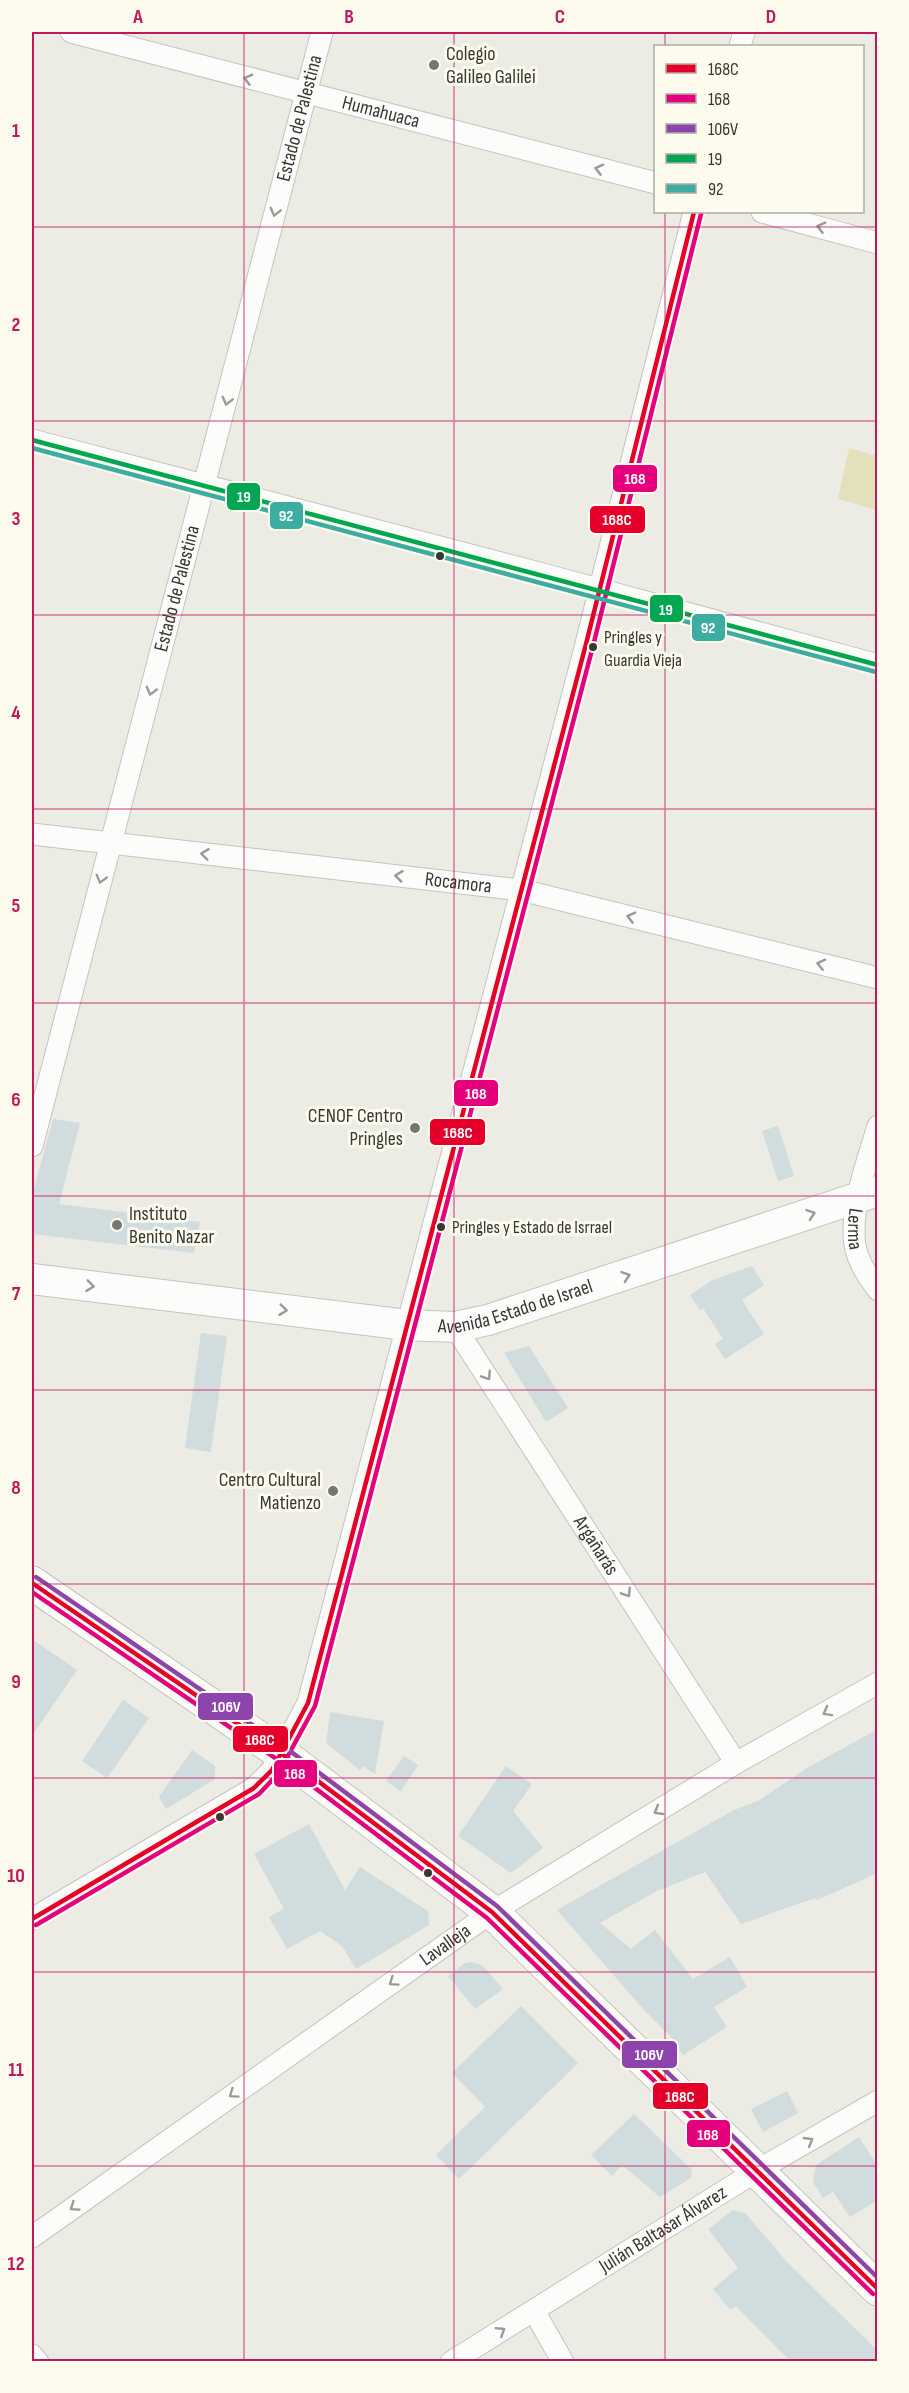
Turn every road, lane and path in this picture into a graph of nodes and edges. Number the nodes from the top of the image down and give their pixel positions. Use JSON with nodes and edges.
{"nodes":[{"id":1,"x":71,"y":32,"type":"edge"},
{"id":2,"x":322,"y":32,"type":"edge"},
{"id":3,"x":305,"y":94,"type":"junction"},
{"id":4,"x":654,"y":182,"type":"edge"},
{"id":5,"x":694,"y":213,"type":"edge"},
{"id":6,"x":766,"y":213,"type":"edge"},
{"id":7,"x":878,"y":243,"type":"edge"},
{"id":8,"x":32,"y":440,"type":"edge"},
{"id":9,"x":205,"y":486,"type":"junction"},
{"id":10,"x":599,"y":589,"type":"junction"},
{"id":11,"x":878,"y":665,"type":"edge"},
{"id":12,"x":32,"y":834,"type":"edge"},
{"id":13,"x":110,"y":843,"type":"junction"},
{"id":14,"x":521,"y":890,"type":"junction"},
{"id":15,"x":878,"y":978,"type":"edge"},
{"id":16,"x":878,"y":1126,"type":"edge"},
{"id":17,"x":32,"y":1146,"type":"edge"},
{"id":18,"x":868,"y":1195,"type":"edge"},
{"id":19,"x":32,"y":1279,"type":"edge"},
{"id":20,"x":878,"y":1290,"type":"edge"},
{"id":21,"x":407,"y":1325,"type":"junction"},
{"id":22,"x":455,"y":1327,"type":"junction"},
{"id":23,"x":32,"y":1583,"type":"edge"},
{"id":24,"x":878,"y":1683,"type":"edge"},
{"id":25,"x":282,"y":1754,"type":"junction"},
{"id":26,"x":736,"y":1763,"type":"junction"},
{"id":27,"x":492,"y":1912,"type":"junction"},
{"id":28,"x":32,"y":1919,"type":"edge"},
{"id":29,"x":878,"y":2101,"type":"edge"},
{"id":30,"x":758,"y":2170,"type":"junction"},
{"id":31,"x":32,"y":2237,"type":"edge"},
{"id":32,"x":878,"y":2289,"type":"edge"},
{"id":33,"x":534,"y":2311,"type":"junction"},
{"id":34,"x":32,"y":2355,"type":"edge"},
{"id":35,"x":38,"y":2361,"type":"edge"},
{"id":36,"x":451,"y":2361,"type":"edge"},
{"id":37,"x":563,"y":2361,"type":"edge"}],
"edges":[{"from":3,"to":1,"type":"street","name":"Humahuaca","one_way":true},
{"from":2,"to":3,"type":"street","name":"Estado de Palestina"},
{"from":4,"to":3,"type":"street","name":"Humahuaca","one_way":true},
{"from":3,"to":9,"type":"street","name":"Estado de Palestina","one_way":true},
{"from":5,"to":10,"type":"street"},
{"from":7,"to":6,"type":"street","one_way":true},
{"from":8,"to":9,"type":"street"},
{"from":9,"to":10,"type":"street"},
{"from":9,"to":13,"type":"street","name":"Estado de Palestina","one_way":true},
{"from":10,"to":11,"type":"street"},
{"from":10,"to":14,"type":"street"},
{"from":12,"to":13,"type":"street","name":"Rocamora"},
{"from":14,"to":13,"type":"street","name":"Rocamora","one_way":true},
{"from":13,"to":17,"type":"street","name":"Estado de Palestina","one_way":true},
{"from":15,"to":14,"type":"street","name":"Rocamora","one_way":true},
{"from":14,"to":21,"type":"street"},
{"from":16,"to":18,"type":"street","name":"Lerma"},
{"from":18,"to":20,"type":"street","name":"Lerma"},
{"from":22,"to":18,"type":"main road","name":"Avenida Estado de Israel","one_way":true},
{"from":19,"to":21,"type":"main road","name":"Avenida Estado de Israel","one_way":true},
{"from":21,"to":22,"type":"main road","name":"Avenida Estado de Israel"},
{"from":21,"to":25,"type":"street"},
{"from":22,"to":26,"type":"street","name":"Argañarás","one_way":true},
{"from":23,"to":25,"type":"main road"},
{"from":24,"to":26,"type":"street","name":"Lavalleja","one_way":true},
{"from":25,"to":27,"type":"main road"},
{"from":25,"to":28,"type":"street"},
{"from":26,"to":27,"type":"street","name":"Lavalleja","one_way":true},
{"from":27,"to":30,"type":"main road"},
{"from":27,"to":31,"type":"street","name":"Lavalleja","one_way":true},
{"from":30,"to":29,"type":"street","name":"Julián Baltasar Álvarez","one_way":true},
{"from":30,"to":32,"type":"main road"},
{"from":30,"to":33,"type":"street","name":"Julián Baltasar Álvarez"},
{"from":36,"to":33,"type":"street","name":"Julián Baltasar Álvarez","one_way":true},
{"from":33,"to":37,"type":"street"},
{"from":34,"to":35,"type":"street"}]}
